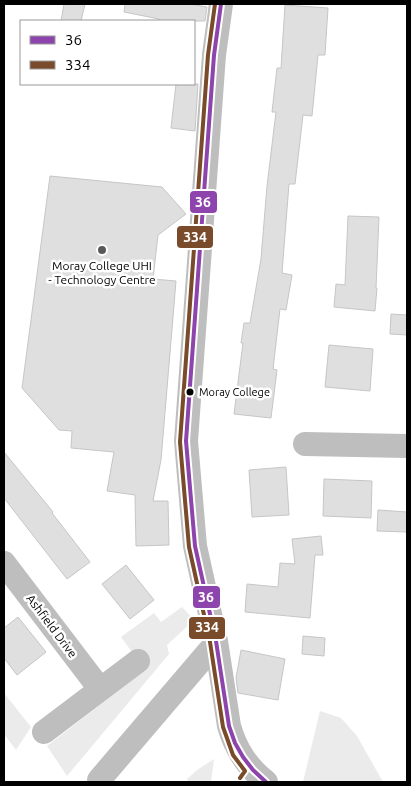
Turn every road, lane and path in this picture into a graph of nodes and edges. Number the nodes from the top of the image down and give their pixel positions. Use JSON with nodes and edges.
{"nodes":[{"id":1,"x":221,"y":4,"type":"edge"},
{"id":2,"x":305,"y":444,"type":"dead end"},
{"id":3,"x":407,"y":446,"type":"edge"},
{"id":4,"x":4,"y":563,"type":"edge"},
{"id":5,"x":216,"y":643,"type":"junction"},
{"id":6,"x":138,"y":661,"type":"dead end"},
{"id":7,"x":100,"y":689,"type":"junction"},
{"id":8,"x":44,"y":732,"type":"dead end"},
{"id":9,"x":255,"y":779,"type":"edge"},
{"id":10,"x":99,"y":780,"type":"dead end"}],
"edges":[{"from":1,"to":5,"type":"street"},
{"from":2,"to":3,"type":"street"},
{"from":4,"to":7,"type":"street","name":"Ashfield Drive"},
{"from":5,"to":9,"type":"street"},
{"from":5,"to":10,"type":"street"},
{"from":6,"to":7,"type":"street"},
{"from":7,"to":8,"type":"street"}]}
